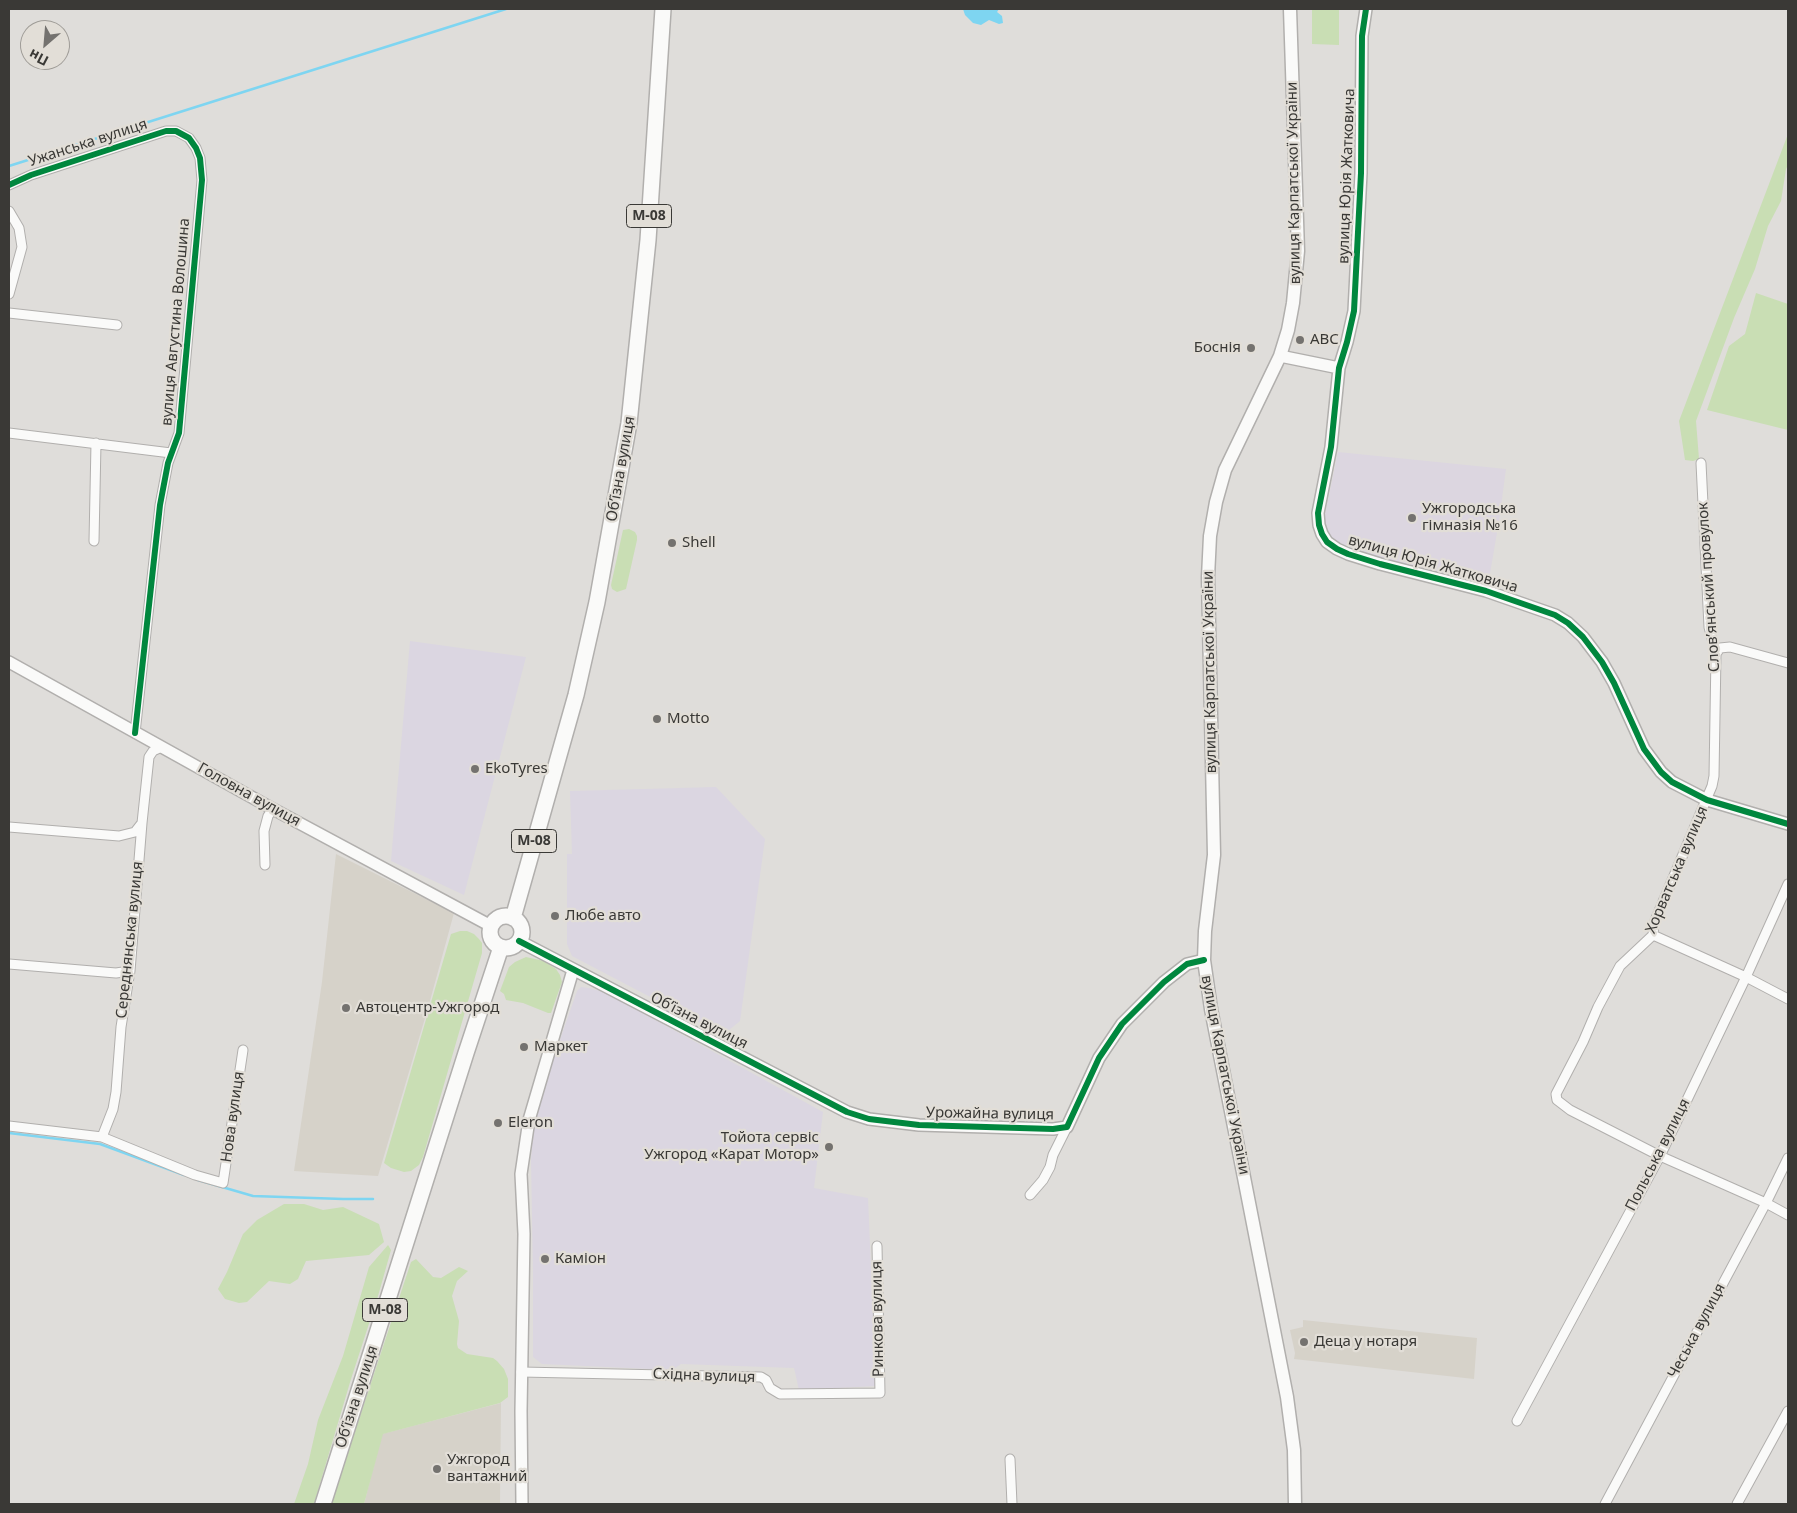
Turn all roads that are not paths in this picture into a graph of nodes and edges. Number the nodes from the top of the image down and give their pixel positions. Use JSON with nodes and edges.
{"nodes":[{"id":1,"x":663,"y":9,"type":"edge"},
{"id":2,"x":1290,"y":9,"type":"edge"},
{"id":3,"x":1366,"y":9,"type":"edge"},
{"id":4,"x":176,"y":131,"type":"joint"},
{"id":5,"x":9,"y":185,"type":"edge"},
{"id":6,"x":9,"y":211,"type":"edge"},
{"id":7,"x":9,"y":294,"type":"edge"},
{"id":8,"x":9,"y":313,"type":"edge"},
{"id":9,"x":117,"y":326,"type":"dead end"},
{"id":10,"x":1280,"y":356,"type":"junction"},
{"id":11,"x":1339,"y":368,"type":"junction"},
{"id":12,"x":9,"y":433,"type":"edge"},
{"id":13,"x":96,"y":443,"type":"junction"},
{"id":14,"x":171,"y":452,"type":"junction"},
{"id":15,"x":1701,"y":463,"type":"dead end"},
{"id":16,"x":94,"y":541,"type":"dead end"},
{"id":17,"x":1716,"y":654,"type":"junction"},
{"id":18,"x":9,"y":662,"type":"edge"},
{"id":19,"x":1788,"y":663,"type":"edge"},
{"id":20,"x":134,"y":733,"type":"junction"},
{"id":21,"x":162,"y":747,"type":"junction"},
{"id":22,"x":1707,"y":800,"type":"junction"},
{"id":23,"x":273,"y":809,"type":"junction"},
{"id":24,"x":142,"y":823,"type":"junction"},
{"id":25,"x":1788,"y":824,"type":"edge"},
{"id":26,"x":9,"y":828,"type":"edge"},
{"id":27,"x":266,"y":865,"type":"dead end"},
{"id":28,"x":1788,"y":884,"type":"edge"},
{"id":29,"x":513,"y":918,"type":"junction"},
{"id":30,"x":491,"y":926,"type":"junction"},
{"id":31,"x":1653,"y":935,"type":"junction"},
{"id":32,"x":520,"y":941,"type":"junction"},
{"id":33,"x":501,"y":947,"type":"junction"},
{"id":34,"x":9,"y":964,"type":"edge"},
{"id":35,"x":1205,"y":967,"type":"junction"},
{"id":36,"x":574,"y":970,"type":"junction"},
{"id":37,"x":130,"y":971,"type":"junction"},
{"id":38,"x":1746,"y":977,"type":"junction"},
{"id":39,"x":1788,"y":999,"type":"edge"},
{"id":40,"x":243,"y":1050,"type":"dead end"},
{"id":41,"x":869,"y":1119,"type":"joint"},
{"id":42,"x":9,"y":1126,"type":"edge"},
{"id":43,"x":1067,"y":1127,"type":"junction"},
{"id":44,"x":102,"y":1137,"type":"junction"},
{"id":45,"x":1660,"y":1156,"type":"junction"},
{"id":46,"x":1788,"y":1158,"type":"edge"},
{"id":47,"x":1030,"y":1195,"type":"dead end"},
{"id":48,"x":1766,"y":1203,"type":"junction"},
{"id":49,"x":1788,"y":1215,"type":"edge"},
{"id":50,"x":877,"y":1246,"type":"dead end"},
{"id":51,"x":521,"y":1372,"type":"junction"},
{"id":52,"x":880,"y":1393,"type":"joint"},
{"id":53,"x":1788,"y":1411,"type":"edge"},
{"id":54,"x":1517,"y":1421,"type":"dead end"},
{"id":55,"x":1010,"y":1459,"type":"dead end"},
{"id":56,"x":323,"y":1504,"type":"edge"},
{"id":57,"x":522,"y":1504,"type":"edge"},
{"id":58,"x":1012,"y":1504,"type":"edge"},
{"id":59,"x":1295,"y":1504,"type":"edge"},
{"id":60,"x":1605,"y":1504,"type":"edge"},
{"id":61,"x":1738,"y":1504,"type":"edge"}],
"edges":[{"from":1,"to":29,"type":"highway","name":"Обʼїзна вулиця","number":"М-08"},
{"from":2,"to":10,"type":"main road","name":"вулиця Карпатської України"},
{"from":3,"to":11,"type":"street","name":"вулиця Юрія Жатковича"},
{"from":4,"to":5,"type":"street","name":"Ужанська вулиця"},
{"from":4,"to":14,"type":"street","name":"вулиця Августина Волошина"},
{"from":6,"to":7,"type":"street"},
{"from":8,"to":9,"type":"street"},
{"from":10,"to":11,"type":"street"},
{"from":10,"to":35,"type":"main road","name":"вулиця Карпатської України"},
{"from":11,"to":22,"type":"street","name":"вулиця Юрія Жатковича"},
{"from":12,"to":13,"type":"street"},
{"from":13,"to":14,"type":"street"},
{"from":13,"to":16,"type":"street"},
{"from":14,"to":20,"type":"street","name":"вулиця Августина Волошина"},
{"from":15,"to":17,"type":"street","name":"Словʼянський провулок"},
{"from":17,"to":19,"type":"street"},
{"from":17,"to":22,"type":"street","name":"Словʼянський провулок"},
{"from":18,"to":20,"type":"street","name":"Головна вулиця"},
{"from":20,"to":21,"type":"street","name":"Головна вулиця"},
{"from":21,"to":23,"type":"street","name":"Головна вулиця"},
{"from":21,"to":24,"type":"street","name":"Середнянська вулиця"},
{"from":22,"to":25,"type":"street","name":"вулиця Юрія Жатковича"},
{"from":22,"to":31,"type":"street","name":"Хорватська вулиця"},
{"from":23,"to":27,"type":"street"},
{"from":23,"to":30,"type":"street","name":"Головна вулиця"},
{"from":24,"to":26,"type":"street"},
{"from":24,"to":37,"type":"street","name":"Середнянська вулиця"},
{"from":28,"to":38,"type":"street","name":"Польська вулиця"},
{"from":29,"to":30,"type":"highway"},
{"from":29,"to":32,"type":"highway"},
{"from":30,"to":33,"type":"highway"},
{"from":31,"to":38,"type":"street"},
{"from":31,"to":45,"type":"street","name":"Хорватська вулиця"},
{"from":32,"to":33,"type":"highway"},
{"from":32,"to":36,"type":"street","name":"Обʼїзна вулиця"},
{"from":33,"to":56,"type":"highway","name":"Обʼїзна вулиця","number":"М-08"},
{"from":34,"to":37,"type":"street"},
{"from":35,"to":43,"type":"street","name":"Урожайна вулиця"},
{"from":35,"to":59,"type":"main road","name":"вулиця Карпатської України"},
{"from":36,"to":41,"type":"street","name":"Обʼїзна вулиця"},
{"from":36,"to":51,"type":"street"},
{"from":37,"to":44,"type":"street","name":"Середнянська вулиця"},
{"from":38,"to":39,"type":"street"},
{"from":38,"to":45,"type":"street","name":"Польська вулиця"},
{"from":40,"to":44,"type":"street","name":"Нова вулиця"},
{"from":41,"to":43,"type":"street","name":"Урожайна вулиця"},
{"from":42,"to":44,"type":"street"},
{"from":43,"to":47,"type":"street","name":"Урожайна вулиця"},
{"from":45,"to":48,"type":"street"},
{"from":45,"to":54,"type":"street","name":"Польська вулиця"},
{"from":46,"to":48,"type":"street","name":"Чеська вулиця"},
{"from":48,"to":49,"type":"street"},
{"from":48,"to":60,"type":"street","name":"Чеська вулиця"},
{"from":50,"to":52,"type":"street","name":"Ринкова вулиця"},
{"from":51,"to":52,"type":"street","name":"Східна вулиця"},
{"from":51,"to":57,"type":"street"},
{"from":53,"to":61,"type":"street"},
{"from":55,"to":58,"type":"street"}]}
